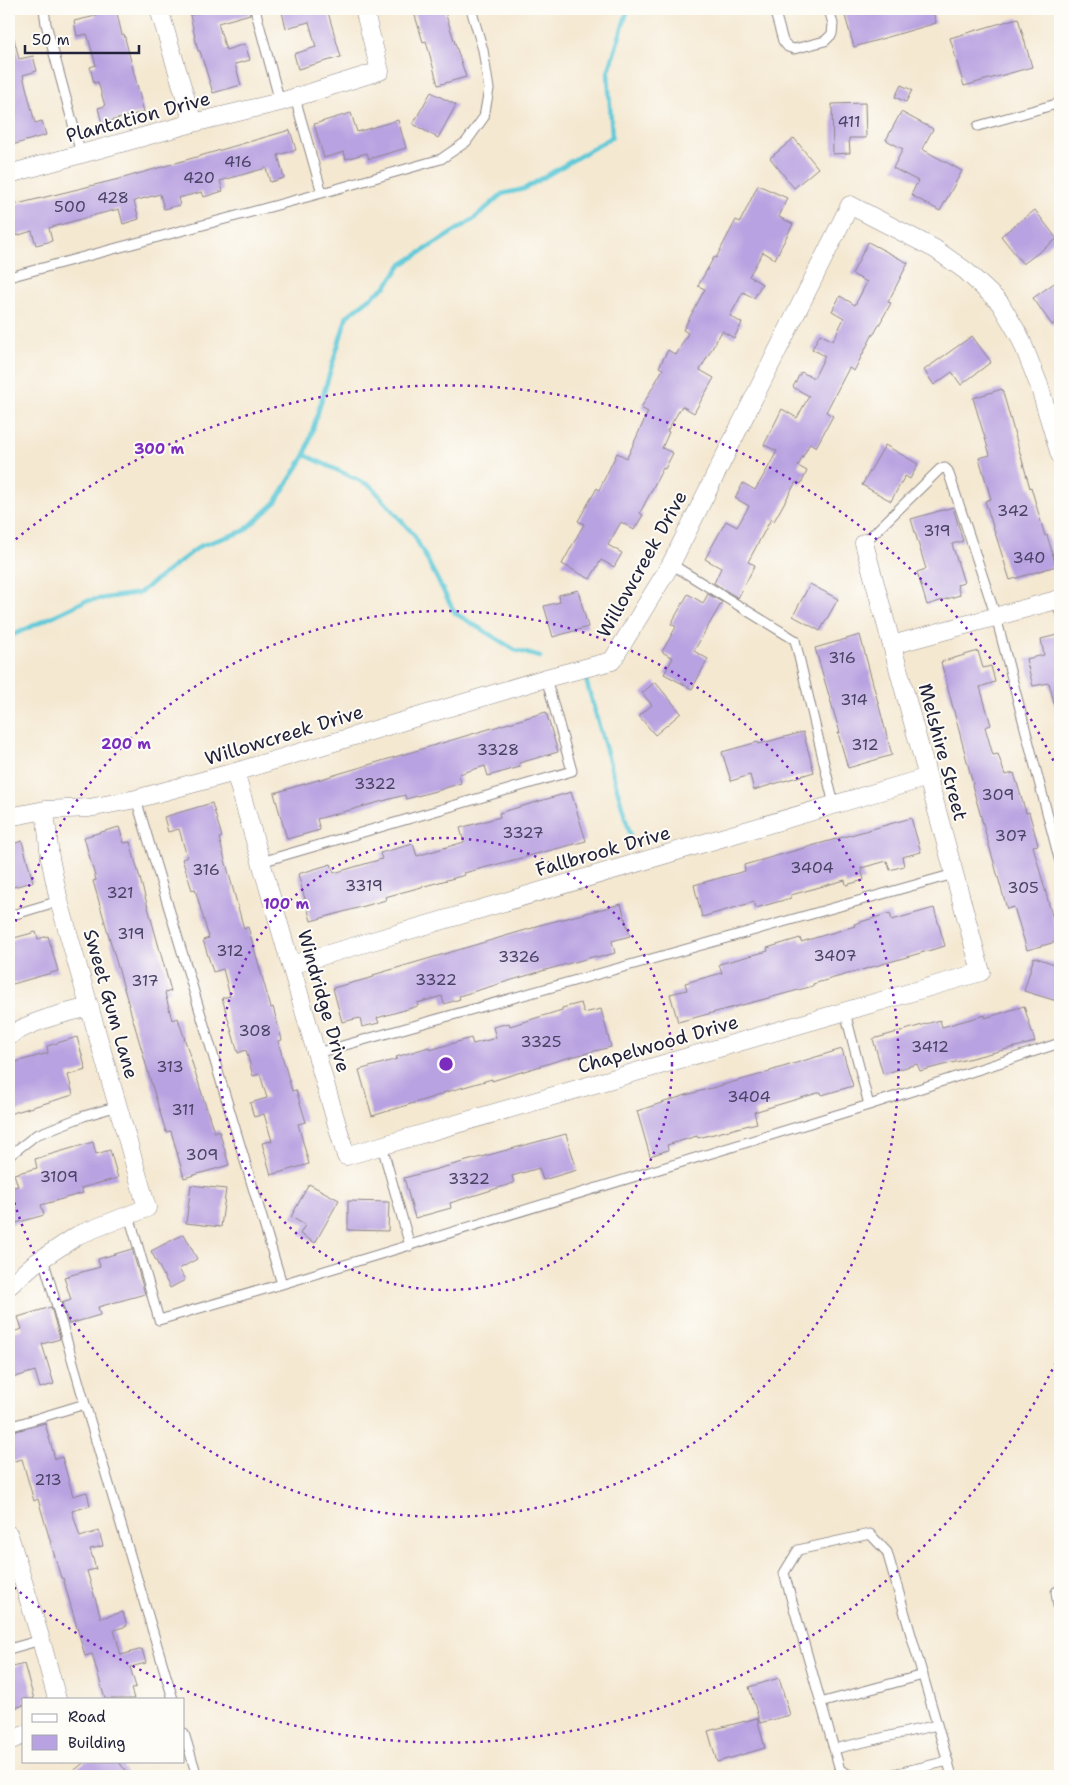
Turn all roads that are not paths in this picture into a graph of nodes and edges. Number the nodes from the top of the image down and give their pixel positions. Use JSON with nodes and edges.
{"nodes":[{"id":1,"x":44,"y":9,"type":"edge"},
{"id":2,"x":159,"y":9,"type":"edge"},
{"id":3,"x":255,"y":9,"type":"edge"},
{"id":4,"x":364,"y":9,"type":"edge"},
{"id":5,"x":471,"y":9,"type":"edge"},
{"id":6,"x":774,"y":9,"type":"edge"},
{"id":7,"x":829,"y":9,"type":"edge"},
{"id":8,"x":287,"y":100,"type":"junction"},
{"id":9,"x":1060,"y":103,"type":"edge"},
{"id":10,"x":192,"y":123,"type":"junction"},
{"id":11,"x":978,"y":126,"type":"dead end"},
{"id":12,"x":80,"y":154,"type":"junction"},
{"id":13,"x":9,"y":174,"type":"edge"},
{"id":14,"x":322,"y":193,"type":"junction"},
{"id":15,"x":9,"y":276,"type":"edge"},
{"id":16,"x":1054,"y":408,"type":"edge"},
{"id":17,"x":1057,"y":431,"type":"edge"},
{"id":18,"x":1060,"y":455,"type":"edge"},
{"id":19,"x":864,"y":543,"type":"joint"},
{"id":20,"x":671,"y":564,"type":"junction"},
{"id":21,"x":1059,"y":604,"type":"edge"},
{"id":22,"x":996,"y":617,"type":"junction"},
{"id":23,"x":892,"y":645,"type":"junction"},
{"id":24,"x":546,"y":678,"type":"junction"},
{"id":25,"x":235,"y":772,"type":"junction"},
{"id":26,"x":928,"y":777,"type":"junction"},
{"id":27,"x":136,"y":799,"type":"junction"},
{"id":28,"x":834,"y":805,"type":"junction"},
{"id":29,"x":45,"y":810,"type":"junction"},
{"id":30,"x":9,"y":817,"type":"edge"},
{"id":31,"x":261,"y":862,"type":"junction"},
{"id":32,"x":1060,"y":862,"type":"edge"},
{"id":33,"x":954,"y":874,"type":"junction"},
{"id":34,"x":59,"y":901,"type":"junction"},
{"id":35,"x":9,"y":916,"type":"edge"},
{"id":36,"x":291,"y":965,"type":"junction"},
{"id":37,"x":981,"y":972,"type":"joint"},
{"id":38,"x":90,"y":1006,"type":"junction"},
{"id":39,"x":845,"y":1012,"type":"junction"},
{"id":40,"x":9,"y":1036,"type":"edge"},
{"id":41,"x":1060,"y":1043,"type":"edge"},
{"id":42,"x":317,"y":1054,"type":"junction"},
{"id":43,"x":869,"y":1105,"type":"junction"},
{"id":44,"x":118,"y":1106,"type":"junction"},
{"id":45,"x":382,"y":1146,"type":"junction"},
{"id":46,"x":9,"y":1156,"type":"edge"},
{"id":47,"x":346,"y":1156,"type":"joint"},
{"id":48,"x":129,"y":1215,"type":"junction"},
{"id":49,"x":410,"y":1246,"type":"junction"},
{"id":50,"x":43,"y":1258,"type":"junction"},
{"id":51,"x":282,"y":1284,"type":"junction"},
{"id":52,"x":9,"y":1286,"type":"edge"},
{"id":53,"x":86,"y":1404,"type":"junction"},
{"id":54,"x":9,"y":1427,"type":"edge"},
{"id":55,"x":10,"y":1538,"type":"edge"},
{"id":56,"x":1060,"y":1589,"type":"edge"},
{"id":57,"x":1060,"y":1619,"type":"edge"},
{"id":58,"x":41,"y":1640,"type":"junction"},
{"id":59,"x":9,"y":1649,"type":"edge"},
{"id":60,"x":923,"y":1675,"type":"junction"},
{"id":61,"x":56,"y":1698,"type":"edge"},
{"id":62,"x":173,"y":1698,"type":"edge"},
{"id":63,"x":820,"y":1702,"type":"junction"},
{"id":64,"x":937,"y":1725,"type":"junction"},
{"id":65,"x":22,"y":1736,"type":"edge"},
{"id":66,"x":185,"y":1737,"type":"edge"},
{"id":67,"x":9,"y":1741,"type":"edge"},
{"id":68,"x":834,"y":1749,"type":"junction"},
{"id":69,"x":948,"y":1761,"type":"junction"},
{"id":70,"x":196,"y":1776,"type":"edge"},
{"id":71,"x":852,"y":1776,"type":"edge"},
{"id":72,"x":886,"y":1776,"type":"edge"},
{"id":73,"x":952,"y":1776,"type":"edge"}],
"edges":[{"from":1,"to":12,"type":"lane"},
{"from":2,"to":10,"type":"street"},
{"from":3,"to":8,"type":"lane"},
{"from":4,"to":8,"type":"street","name":"Plantation Drive"},
{"from":5,"to":14,"type":"lane"},
{"from":6,"to":7,"type":"lane"},
{"from":8,"to":10,"type":"street","name":"Plantation Drive"},
{"from":8,"to":14,"type":"lane"},
{"from":9,"to":11,"type":"lane"},
{"from":10,"to":12,"type":"street","name":"Plantation Drive"},
{"from":12,"to":13,"type":"street","name":"Plantation Drive"},
{"from":14,"to":15,"type":"lane"},
{"from":16,"to":17,"type":"street"},
{"from":16,"to":20,"type":"street","name":"Willowcreek Drive"},
{"from":17,"to":18,"type":"street"},
{"from":19,"to":22,"type":"lane"},
{"from":19,"to":23,"type":"street","name":"Melshire Street"},
{"from":20,"to":24,"type":"street","name":"Willowcreek Drive"},
{"from":20,"to":28,"type":"lane"},
{"from":21,"to":22,"type":"street"},
{"from":22,"to":23,"type":"street"},
{"from":22,"to":32,"type":"lane"},
{"from":23,"to":26,"type":"street","name":"Melshire Street"},
{"from":24,"to":25,"type":"street","name":"Willowcreek Drive"},
{"from":24,"to":31,"type":"lane"},
{"from":25,"to":27,"type":"street","name":"Willowcreek Drive"},
{"from":25,"to":31,"type":"street","name":"Windridge Drive"},
{"from":26,"to":28,"type":"street","name":"Fallbrook Drive"},
{"from":26,"to":33,"type":"street","name":"Melshire Street"},
{"from":27,"to":29,"type":"street","name":"Willowcreek Drive"},
{"from":27,"to":51,"type":"lane"},
{"from":28,"to":36,"type":"street","name":"Fallbrook Drive"},
{"from":29,"to":30,"type":"street","name":"Willowcreek Drive"},
{"from":29,"to":34,"type":"street","name":"Sweet Gum Lane"},
{"from":31,"to":36,"type":"street","name":"Windridge Drive"},
{"from":33,"to":37,"type":"street","name":"Melshire Street"},
{"from":33,"to":42,"type":"lane"},
{"from":34,"to":35,"type":"lane"},
{"from":34,"to":38,"type":"street","name":"Sweet Gum Lane"},
{"from":36,"to":42,"type":"street","name":"Windridge Drive"},
{"from":37,"to":39,"type":"street","name":"Chapelwood Drive"},
{"from":38,"to":40,"type":"street"},
{"from":38,"to":44,"type":"street","name":"Sweet Gum Lane"},
{"from":39,"to":43,"type":"lane"},
{"from":39,"to":45,"type":"street","name":"Chapelwood Drive"},
{"from":41,"to":43,"type":"lane"},
{"from":42,"to":47,"type":"street","name":"Windridge Drive"},
{"from":43,"to":49,"type":"lane"},
{"from":44,"to":46,"type":"lane"},
{"from":44,"to":48,"type":"street","name":"Sweet Gum Lane"},
{"from":45,"to":47,"type":"street","name":"Chapelwood Drive"},
{"from":45,"to":49,"type":"lane"},
{"from":48,"to":50,"type":"street"},
{"from":48,"to":51,"type":"lane"},
{"from":49,"to":51,"type":"lane"},
{"from":50,"to":52,"type":"street"},
{"from":50,"to":53,"type":"lane"},
{"from":53,"to":54,"type":"lane"},
{"from":53,"to":62,"type":"lane"},
{"from":55,"to":58,"type":"street"},
{"from":56,"to":57,"type":"lane"},
{"from":58,"to":59,"type":"lane"},
{"from":58,"to":61,"type":"street"},
{"from":60,"to":63,"type":"lane"},
{"from":60,"to":63,"type":"lane"},
{"from":60,"to":64,"type":"lane"},
{"from":63,"to":68,"type":"lane"},
{"from":64,"to":68,"type":"lane"},
{"from":64,"to":69,"type":"lane"},
{"from":65,"to":67,"type":"street"},
{"from":66,"to":70,"type":"lane"},
{"from":68,"to":71,"type":"lane"},
{"from":69,"to":72,"type":"lane"},
{"from":69,"to":73,"type":"lane"}]}
